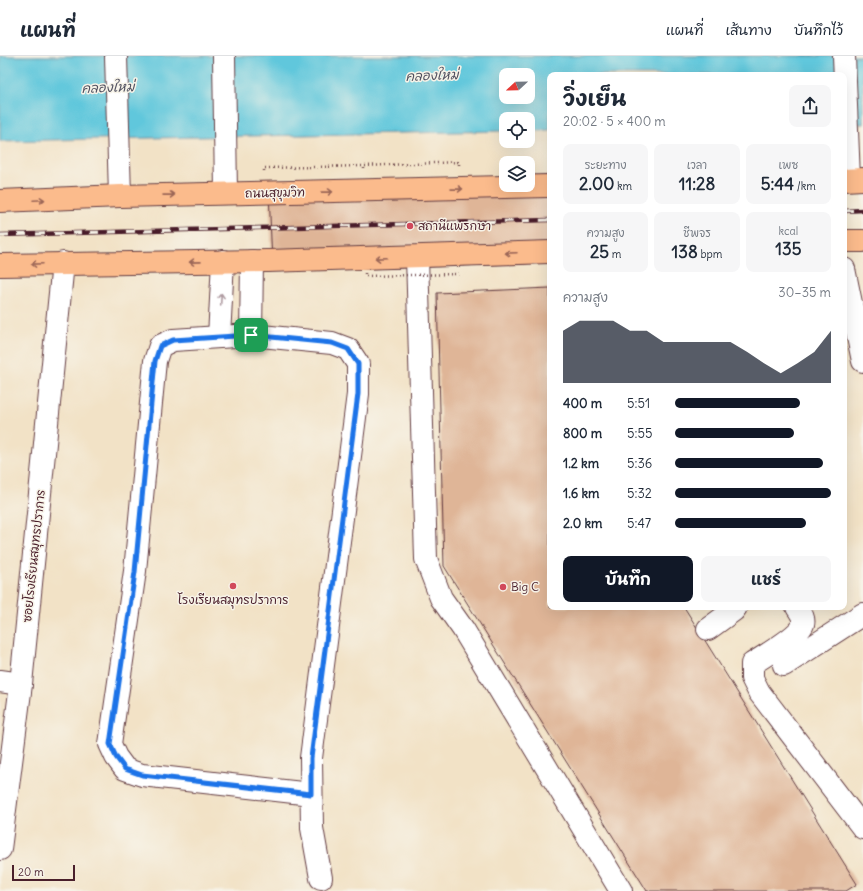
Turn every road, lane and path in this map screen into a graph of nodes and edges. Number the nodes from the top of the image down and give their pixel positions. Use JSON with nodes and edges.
{"nodes":[{"id":1,"x":116,"y":56,"type":"edge"},
{"id":2,"x":224,"y":56,"type":"edge"},
{"id":3,"x":844,"y":56,"type":"edge"},
{"id":4,"x":845,"y":72,"type":"edge"},
{"id":5,"x":847,"y":142,"type":"edge"},
{"id":6,"x":434,"y":162,"type":"dead end"},
{"id":7,"x":374,"y":165,"type":"dead end"},
{"id":8,"x":364,"y":166,"type":"dead end"},
{"id":9,"x":291,"y":168,"type":"dead end"},
{"id":10,"x":852,"y":179,"type":"edge"},
{"id":11,"x":547,"y":186,"type":"edge"},
{"id":12,"x":226,"y":193,"type":"junction"},
{"id":13,"x":120,"y":196,"type":"junction"},
{"id":14,"x":0,"y":201,"type":"edge"},
{"id":15,"x":847,"y":241,"type":"edge"},
{"id":16,"x":863,"y":241,"type":"edge"},
{"id":17,"x":547,"y":252,"type":"edge"},
{"id":18,"x":417,"y":257,"type":"junction"},
{"id":19,"x":222,"y":261,"type":"junction"},
{"id":20,"x":252,"y":261,"type":"junction"},
{"id":21,"x":63,"y":263,"type":"junction"},
{"id":22,"x":0,"y":265,"type":"edge"},
{"id":23,"x":365,"y":269,"type":"dead end"},
{"id":24,"x":458,"y":274,"type":"dead end"},
{"id":25,"x":847,"y":284,"type":"edge"},
{"id":26,"x":251,"y":335,"type":"junction"},
{"id":27,"x":219,"y":337,"type":"junction"},
{"id":28,"x":863,"y":361,"type":"edge"},
{"id":29,"x":734,"y":610,"type":"edge"},
{"id":30,"x":799,"y":610,"type":"edge"},
{"id":31,"x":863,"y":614,"type":"edge"},
{"id":32,"x":708,"y":629,"type":"dead end"},
{"id":33,"x":784,"y":665,"type":"dead end"},
{"id":34,"x":0,"y":681,"type":"edge"},
{"id":35,"x":21,"y":684,"type":"junction"},
{"id":36,"x":311,"y":794,"type":"junction"},
{"id":37,"x":863,"y":828,"type":"edge"},
{"id":38,"x":0,"y":848,"type":"edge"},
{"id":39,"x":321,"y":878,"type":"dead end"},
{"id":40,"x":621,"y":891,"type":"edge"}],
"edges":[{"from":1,"to":13,"type":"street"},
{"from":2,"to":12,"type":"street"},
{"from":3,"to":4,"type":"street"},
{"from":5,"to":10,"type":"street"},
{"from":6,"to":7,"type":"path"},
{"from":8,"to":9,"type":"path"},
{"from":12,"to":11,"type":"highway","name":"ถนนสุขุมวิท","one_way":true},
{"from":13,"to":12,"type":"highway","name":"ถนนสุขุมวิท","one_way":true},
{"from":14,"to":13,"type":"highway","name":"ถนนสุขุมวิท","one_way":true},
{"from":15,"to":16,"type":"highway"},
{"from":17,"to":18,"type":"highway","one_way":true},
{"from":18,"to":20,"type":"highway","one_way":true},
{"from":18,"to":40,"type":"street"},
{"from":19,"to":20,"type":"highway"},
{"from":19,"to":21,"type":"highway","one_way":true},
{"from":27,"to":19,"type":"street","one_way":true},
{"from":20,"to":26,"type":"street"},
{"from":21,"to":22,"type":"highway","one_way":true},
{"from":21,"to":35,"type":"street","name":"ซอยโรงเรียนสมุทรปราการ"},
{"from":23,"to":24,"type":"path","bridge":true},
{"from":25,"to":28,"type":"street"},
{"from":26,"to":27,"type":"street"},
{"from":26,"to":36,"type":"street"},
{"from":27,"to":36,"type":"street"},
{"from":29,"to":32,"type":"street"},
{"from":30,"to":37,"type":"street"},
{"from":31,"to":33,"type":"street"},
{"from":34,"to":35,"type":"street"},
{"from":35,"to":38,"type":"street","name":"ซอยโรงเรียนสมุทรปราการ"},
{"from":36,"to":39,"type":"street"}]}
